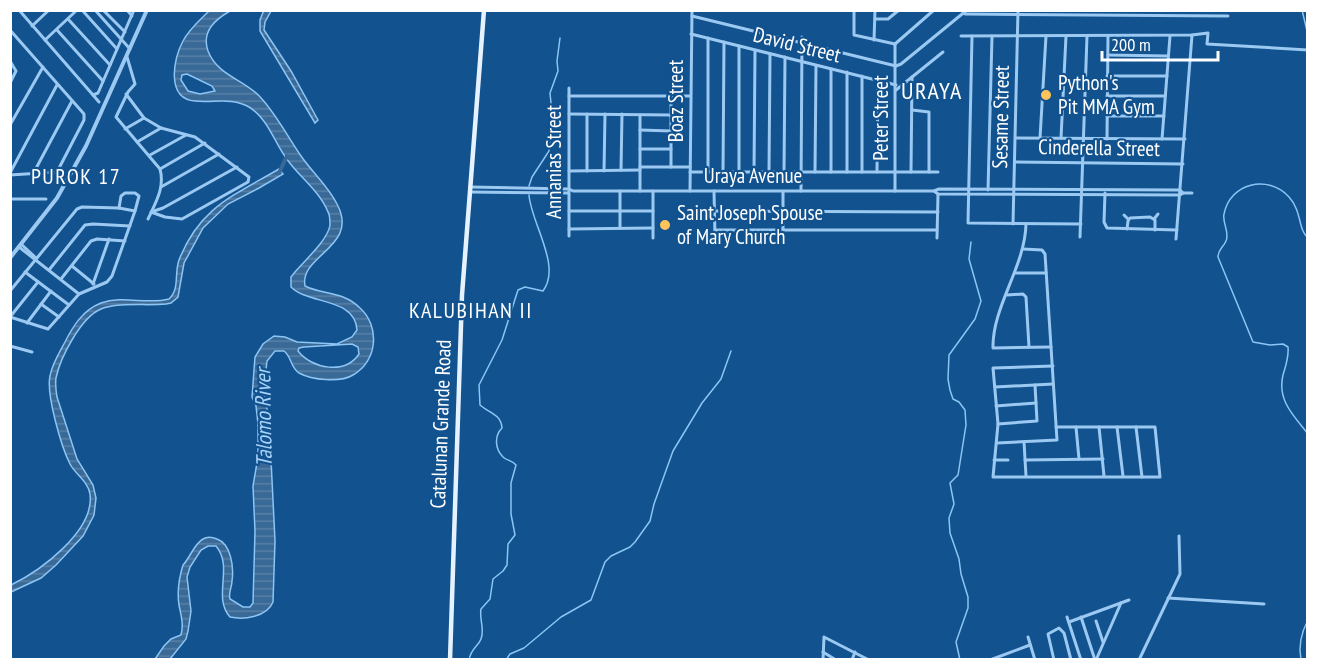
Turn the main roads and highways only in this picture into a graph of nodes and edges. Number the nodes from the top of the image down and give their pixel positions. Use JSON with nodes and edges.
{"nodes":[{"id":1,"x":484,"y":10,"type":"edge"},
{"id":2,"x":450,"y":660,"type":"edge"}],
"edges":[{"from":1,"to":2,"type":"main road","name":"Catalunan Grande Road"}]}
